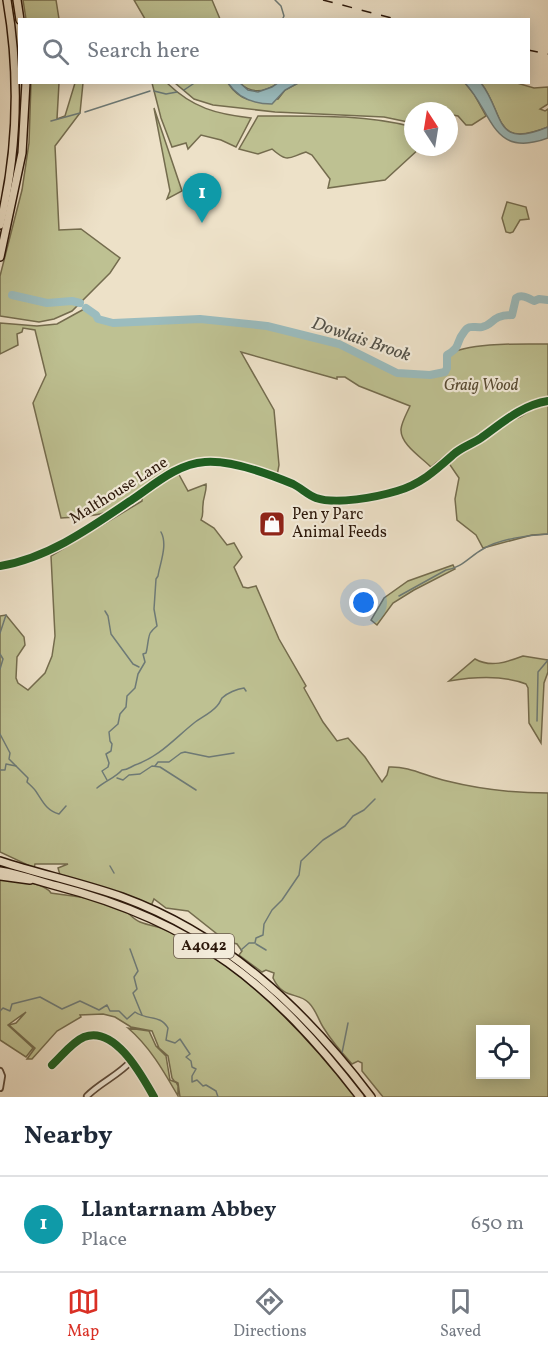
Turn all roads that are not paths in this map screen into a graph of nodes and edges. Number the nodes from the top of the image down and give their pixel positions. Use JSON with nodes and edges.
{"nodes":[{"id":1,"x":7,"y":0,"type":"edge"},
{"id":2,"x":17,"y":0,"type":"edge"},
{"id":3,"x":20,"y":18,"type":"edge"},
{"id":4,"x":26,"y":84,"type":"edge"},
{"id":5,"x":0,"y":225,"type":"edge"},
{"id":6,"x":0,"y":257,"type":"edge"},
{"id":7,"x":548,"y":400,"type":"edge"},
{"id":8,"x":0,"y":567,"type":"edge"},
{"id":9,"x":0,"y":859,"type":"edge"},
{"id":10,"x":0,"y":871,"type":"edge"},
{"id":11,"x":0,"y":876,"type":"edge"},
{"id":12,"x":36,"y":880,"type":"junction"},
{"id":13,"x":132,"y":1061,"type":"junction"},
{"id":14,"x":52,"y":1065,"type":"dead end"},
{"id":15,"x":0,"y":1071,"type":"edge"},
{"id":16,"x":0,"y":1088,"type":"edge"},
{"id":17,"x":87,"y":1096,"type":"edge"},
{"id":18,"x":154,"y":1097,"type":"edge"},
{"id":19,"x":360,"y":1097,"type":"edge"},
{"id":20,"x":371,"y":1097,"type":"edge"}],
"edges":[{"from":1,"to":5,"type":"main road"},
{"from":2,"to":3,"type":"main road"},
{"from":4,"to":6,"type":"main road"},
{"from":7,"to":8,"type":"street","name":"Malthouse Lane"},
{"from":9,"to":20,"type":"main road","number":"A4042"},
{"from":10,"to":12,"type":"main road","number":"A4042"},
{"from":11,"to":12,"type":"main road"},
{"from":12,"to":19,"type":"main road","number":"A4042"},
{"from":13,"to":14,"type":"street"},
{"from":13,"to":17,"type":"street"},
{"from":13,"to":18,"type":"street"},
{"from":15,"to":16,"type":"street"}]}
